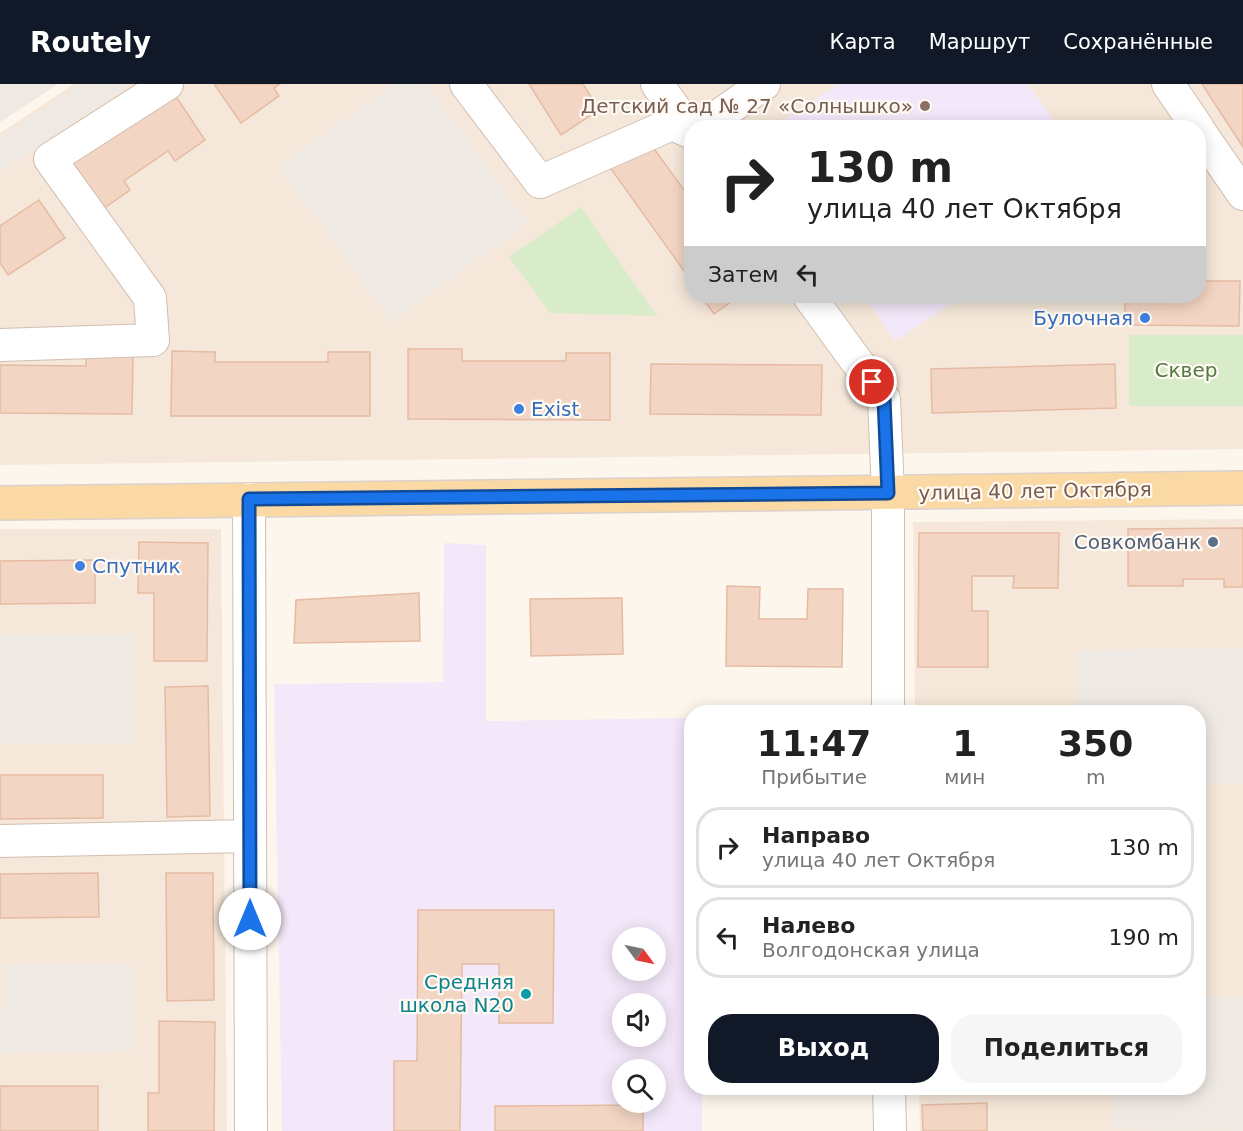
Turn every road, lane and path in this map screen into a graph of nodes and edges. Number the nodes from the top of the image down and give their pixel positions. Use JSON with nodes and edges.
{"nodes":[{"id":1,"x":167,"y":84,"type":"edge"},
{"id":2,"x":466,"y":84,"type":"edge"},
{"id":3,"x":657,"y":84,"type":"edge"},
{"id":4,"x":764,"y":84,"type":"edge"},
{"id":5,"x":1168,"y":84,"type":"edge"},
{"id":6,"x":712,"y":120,"type":"edge"},
{"id":7,"x":1193,"y":120,"type":"edge"},
{"id":8,"x":684,"y":122,"type":"edge"},
{"id":9,"x":684,"y":129,"type":"edge"},
{"id":10,"x":1206,"y":140,"type":"edge"},
{"id":11,"x":1243,"y":194,"type":"edge"},
{"id":12,"x":814,"y":303,"type":"edge"},
{"id":13,"x":0,"y":345,"type":"edge"},
{"id":14,"x":1243,"y":488,"type":"edge"},
{"id":15,"x":888,"y":493,"type":"junction"},
{"id":16,"x":249,"y":499,"type":"junction"},
{"id":17,"x":0,"y":504,"type":"edge"},
{"id":18,"x":888,"y":705,"type":"edge"},
{"id":19,"x":250,"y":836,"type":"junction"},
{"id":20,"x":0,"y":841,"type":"edge"},
{"id":21,"x":889,"y":1095,"type":"edge"},
{"id":22,"x":251,"y":1131,"type":"edge"},
{"id":23,"x":890,"y":1131,"type":"edge"}],
"edges":[{"from":1,"to":13,"type":"street"},
{"from":2,"to":9,"type":"street"},
{"from":3,"to":8,"type":"street"},
{"from":4,"to":6,"type":"street"},
{"from":5,"to":7,"type":"street"},
{"from":10,"to":11,"type":"street"},
{"from":12,"to":15,"type":"street"},
{"from":14,"to":15,"type":"main road","name":"улица 40 лет Октября"},
{"from":15,"to":16,"type":"main road","name":"улица 40 лет Октября"},
{"from":15,"to":18,"type":"street"},
{"from":16,"to":17,"type":"main road","name":"улица 40 лет Октября"},
{"from":16,"to":19,"type":"street"},
{"from":19,"to":20,"type":"street"},
{"from":19,"to":22,"type":"street"},
{"from":21,"to":23,"type":"street"}]}
